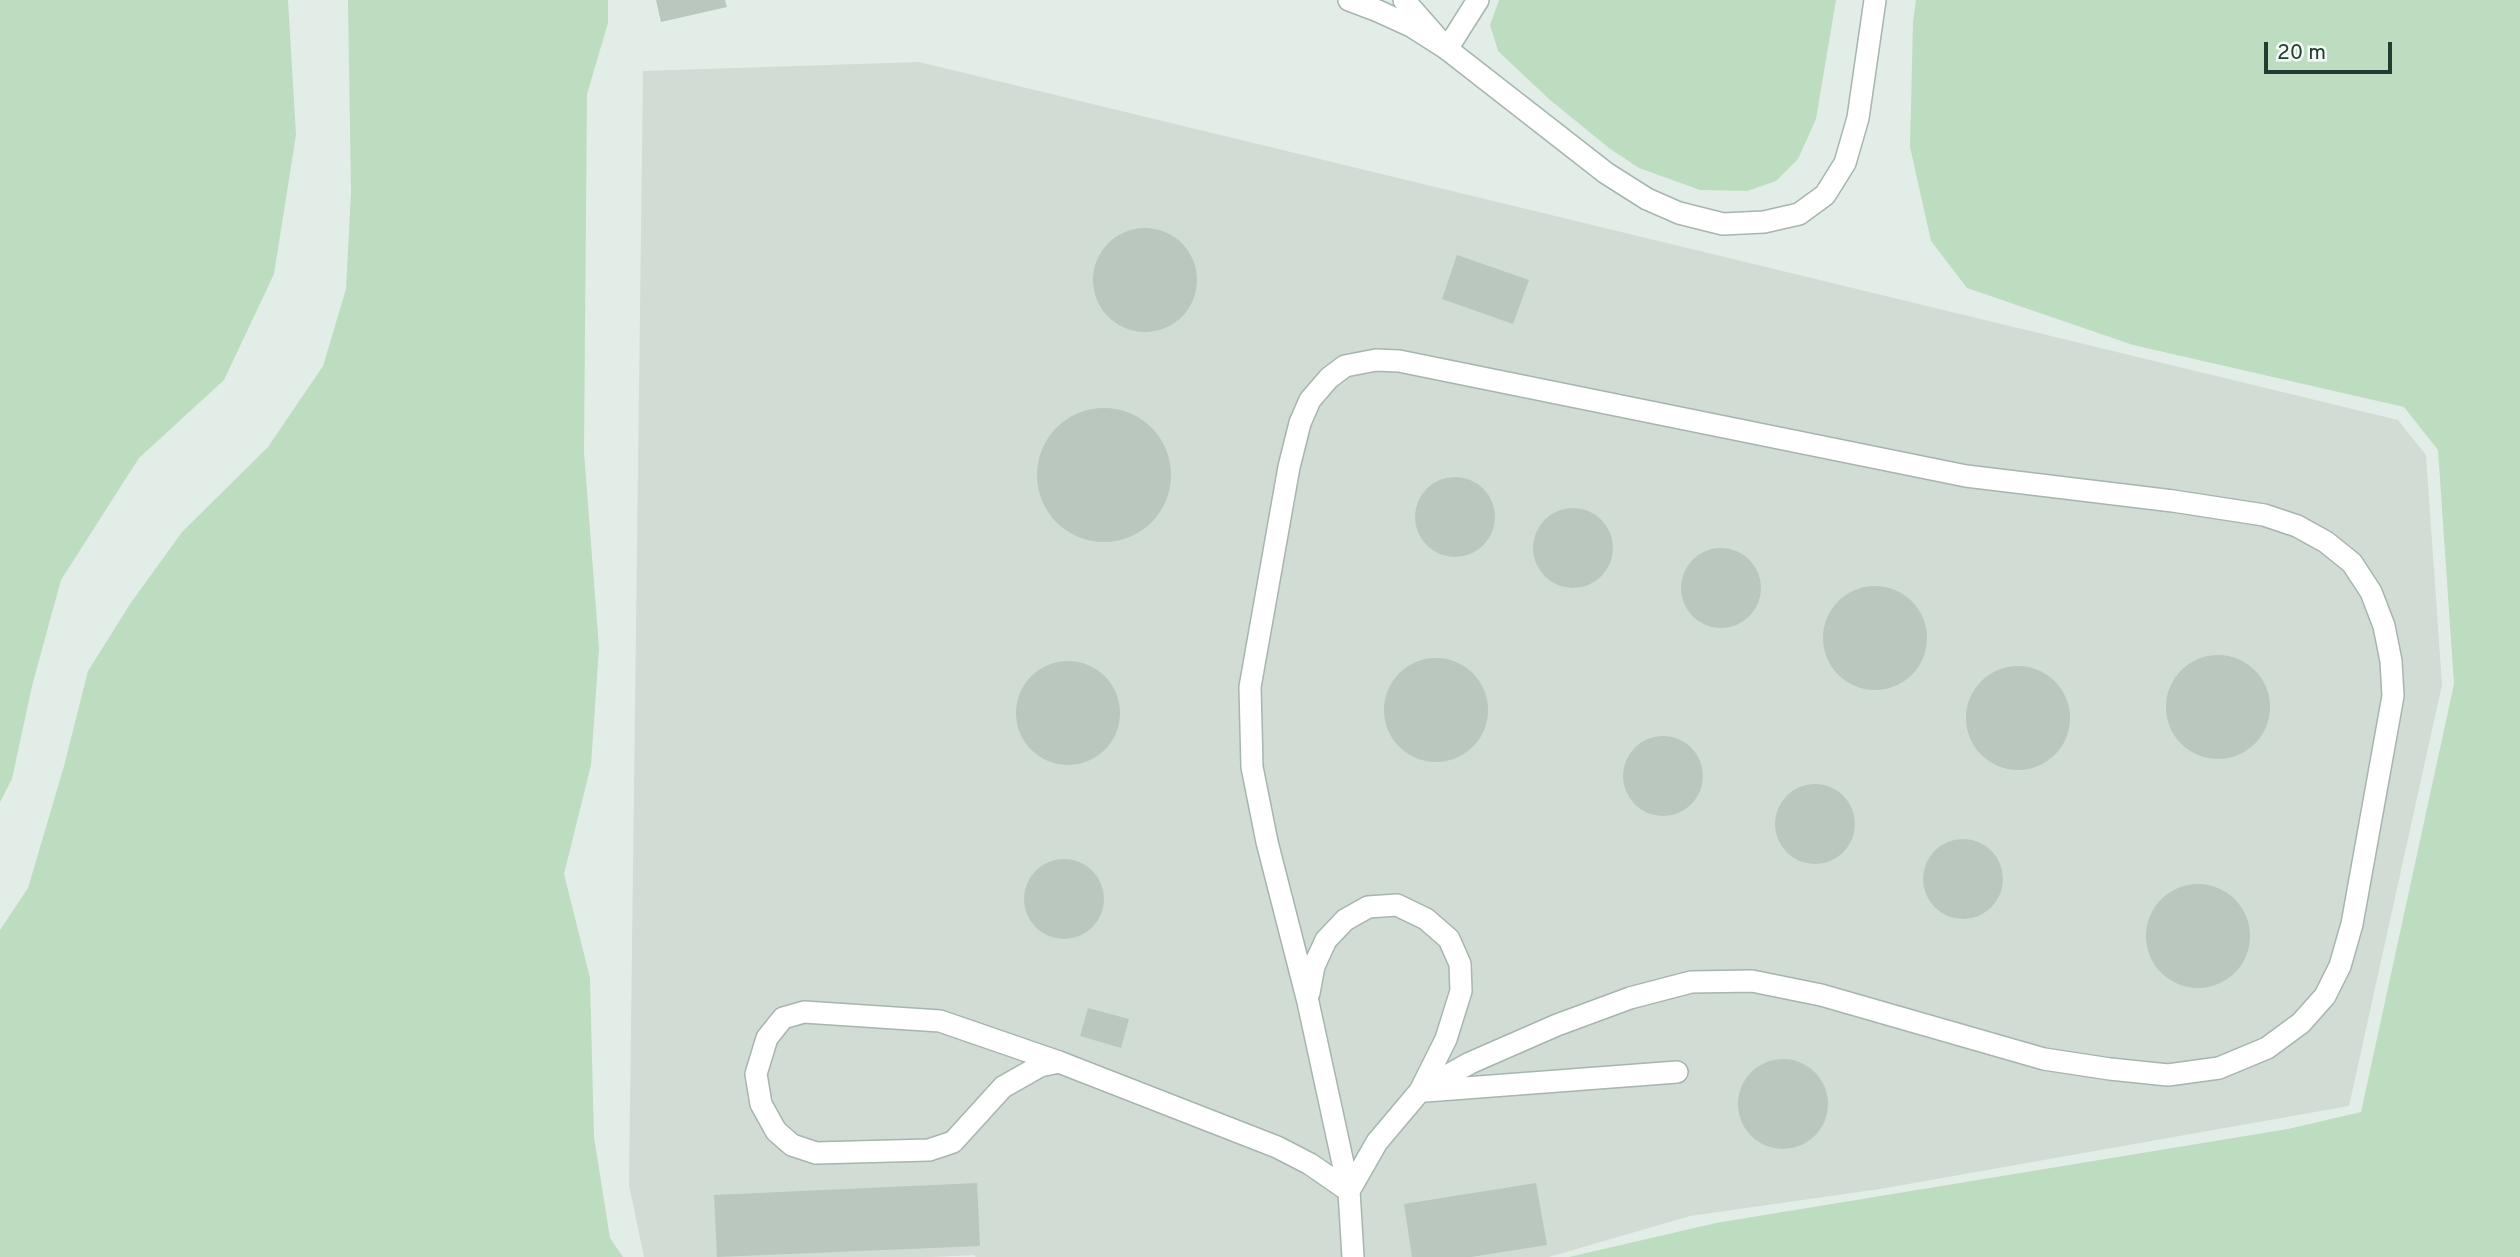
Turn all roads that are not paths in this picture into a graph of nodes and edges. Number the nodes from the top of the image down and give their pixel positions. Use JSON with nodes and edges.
{"nodes":[{"id":1,"x":1349,"y":0,"type":"edge"},
{"id":2,"x":1404,"y":0,"type":"edge"},
{"id":3,"x":1478,"y":0,"type":"edge"},
{"id":4,"x":1875,"y":0,"type":"edge"},
{"id":5,"x":1447,"y":49,"type":"junction"},
{"id":6,"x":1308,"y":1002,"type":"junction"},
{"id":7,"x":1059,"y":1062,"type":"junction"},
{"id":8,"x":1677,"y":1072,"type":"dead end"},
{"id":9,"x":1420,"y":1091,"type":"junction"},
{"id":10,"x":1349,"y":1191,"type":"junction"},
{"id":11,"x":1353,"y":1257,"type":"edge"}],
"edges":[{"from":1,"to":5,"type":"street"},
{"from":2,"to":5,"type":"street"},
{"from":3,"to":5,"type":"street"},
{"from":4,"to":5,"type":"street"},
{"from":6,"to":9,"type":"street"},
{"from":6,"to":9,"type":"street"},
{"from":6,"to":10,"type":"street"},
{"from":7,"to":7,"type":"street"},
{"from":7,"to":10,"type":"street"},
{"from":8,"to":9,"type":"street"},
{"from":9,"to":10,"type":"street"},
{"from":10,"to":11,"type":"street"}]}
